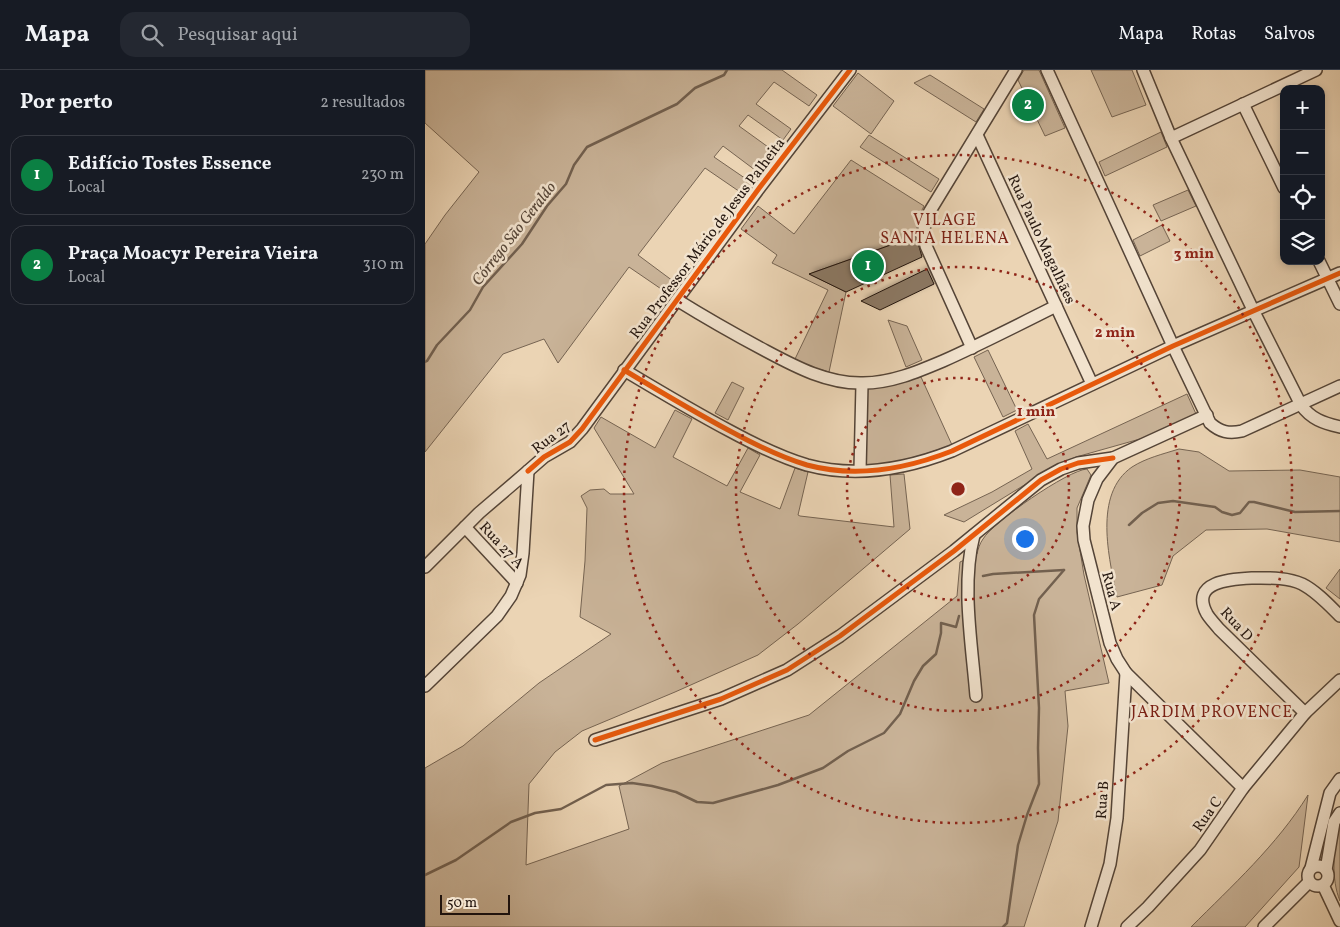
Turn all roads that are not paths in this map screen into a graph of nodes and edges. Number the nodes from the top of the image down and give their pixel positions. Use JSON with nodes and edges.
{"nodes":[{"id":1,"x":850,"y":70,"type":"edge"},
{"id":2,"x":1016,"y":70,"type":"edge"},
{"id":3,"x":1047,"y":70,"type":"edge"},
{"id":4,"x":1143,"y":70,"type":"edge"},
{"id":5,"x":1316,"y":70,"type":"edge"},
{"id":6,"x":1243,"y":104,"type":"junction"},
{"id":7,"x":977,"y":135,"type":"junction"},
{"id":8,"x":1171,"y":138,"type":"junction"},
{"id":9,"x":1280,"y":180,"type":"edge"},
{"id":10,"x":1321,"y":265,"type":"edge"},
{"id":11,"x":1340,"y":273,"type":"edge"},
{"id":12,"x":1328,"y":279,"type":"junction"},
{"id":13,"x":677,"y":300,"type":"junction"},
{"id":14,"x":1340,"y":304,"type":"edge"},
{"id":15,"x":1056,"y":306,"type":"junction"},
{"id":16,"x":1254,"y":312,"type":"junction"},
{"id":17,"x":1173,"y":346,"type":"junction"},
{"id":18,"x":972,"y":348,"type":"junction"},
{"id":19,"x":624,"y":370,"type":"junction"},
{"id":20,"x":862,"y":384,"type":"junction"},
{"id":21,"x":1092,"y":384,"type":"junction"},
{"id":22,"x":1340,"y":386,"type":"edge"},
{"id":23,"x":1301,"y":404,"type":"junction"},
{"id":24,"x":1207,"y":415,"type":"junction"},
{"id":25,"x":587,"y":422,"type":"joint"},
{"id":26,"x":1340,"y":427,"type":"edge"},
{"id":27,"x":1113,"y":458,"type":"junction"},
{"id":28,"x":860,"y":470,"type":"junction"},
{"id":29,"x":528,"y":471,"type":"junction"},
{"id":30,"x":465,"y":527,"type":"junction"},
{"id":31,"x":974,"y":535,"type":"junction"},
{"id":32,"x":425,"y":567,"type":"edge"},
{"id":33,"x":517,"y":584,"type":"junction"},
{"id":34,"x":1340,"y":616,"type":"edge"},
{"id":35,"x":1125,"y":673,"type":"junction"},
{"id":36,"x":1340,"y":680,"type":"edge"},
{"id":37,"x":425,"y":686,"type":"edge"},
{"id":38,"x":977,"y":696,"type":"dead end"},
{"id":39,"x":1305,"y":713,"type":"junction"},
{"id":40,"x":595,"y":740,"type":"dead end"},
{"id":41,"x":1340,"y":779,"type":"edge"},
{"id":42,"x":1243,"y":788,"type":"junction"},
{"id":43,"x":1340,"y":813,"type":"edge"},
{"id":44,"x":1311,"y":868,"type":"junction"},
{"id":45,"x":1326,"y":870,"type":"junction"},
{"id":46,"x":1309,"y":882,"type":"junction"},
{"id":47,"x":1323,"y":885,"type":"junction"},
{"id":48,"x":1340,"y":921,"type":"edge"},
{"id":49,"x":1091,"y":927,"type":"edge"},
{"id":50,"x":1127,"y":927,"type":"edge"},
{"id":51,"x":1264,"y":927,"type":"edge"}],
"edges":[{"from":1,"to":13,"type":"street","name":"Rua Professor Mário de Jesus Palheita"},
{"from":2,"to":7,"type":"street"},
{"from":3,"to":17,"type":"street"},
{"from":4,"to":8,"type":"street"},
{"from":5,"to":6,"type":"street"},
{"from":6,"to":8,"type":"street"},
{"from":6,"to":9,"type":"street"},
{"from":7,"to":15,"type":"street","name":"Rua Paulo Magalhães"},
{"from":7,"to":18,"type":"street"},
{"from":8,"to":16,"type":"street"},
{"from":10,"to":12,"type":"street"},
{"from":11,"to":12,"type":"street"},
{"from":12,"to":14,"type":"street"},
{"from":12,"to":16,"type":"street"},
{"from":13,"to":19,"type":"street","name":"Rua Professor Mário de Jesus Palheita"},
{"from":13,"to":20,"type":"street"},
{"from":15,"to":18,"type":"street"},
{"from":15,"to":21,"type":"street","name":"Rua Paulo Magalhães"},
{"from":16,"to":17,"type":"street"},
{"from":16,"to":23,"type":"street"},
{"from":17,"to":21,"type":"street"},
{"from":17,"to":24,"type":"street"},
{"from":18,"to":20,"type":"street"},
{"from":19,"to":25,"type":"street","name":"Rua Professor Mário de Jesus Palheita"},
{"from":19,"to":28,"type":"street"},
{"from":20,"to":28,"type":"street"},
{"from":21,"to":28,"type":"street"},
{"from":22,"to":23,"type":"street"},
{"from":23,"to":24,"type":"street"},
{"from":23,"to":26,"type":"street"},
{"from":24,"to":27,"type":"street","name":"Rua A"},
{"from":25,"to":29,"type":"street","name":"Rua 27"},
{"from":27,"to":31,"type":"street"},
{"from":27,"to":35,"type":"street","name":"Rua A"},
{"from":29,"to":30,"type":"street","name":"Rua 27"},
{"from":29,"to":33,"type":"street","name":"Rua 27"},
{"from":30,"to":32,"type":"street","name":"Rua 27"},
{"from":30,"to":33,"type":"street","name":"Rua 27 A"},
{"from":31,"to":38,"type":"street"},
{"from":31,"to":40,"type":"street"},
{"from":33,"to":37,"type":"street","name":"Rua 27"},
{"from":34,"to":39,"type":"street","name":"Rua D"},
{"from":35,"to":42,"type":"street","name":"Rua A"},
{"from":35,"to":49,"type":"street","name":"Rua B"},
{"from":36,"to":39,"type":"street","name":"Rua C"},
{"from":39,"to":42,"type":"street","name":"Rua C"},
{"from":41,"to":44,"type":"street"},
{"from":42,"to":50,"type":"street","name":"Rua C"},
{"from":43,"to":45,"type":"street"},
{"from":44,"to":45,"type":"street"},
{"from":44,"to":46,"type":"street"},
{"from":45,"to":47,"type":"street"},
{"from":46,"to":47,"type":"street"},
{"from":46,"to":51,"type":"street"},
{"from":47,"to":48,"type":"street"}]}
